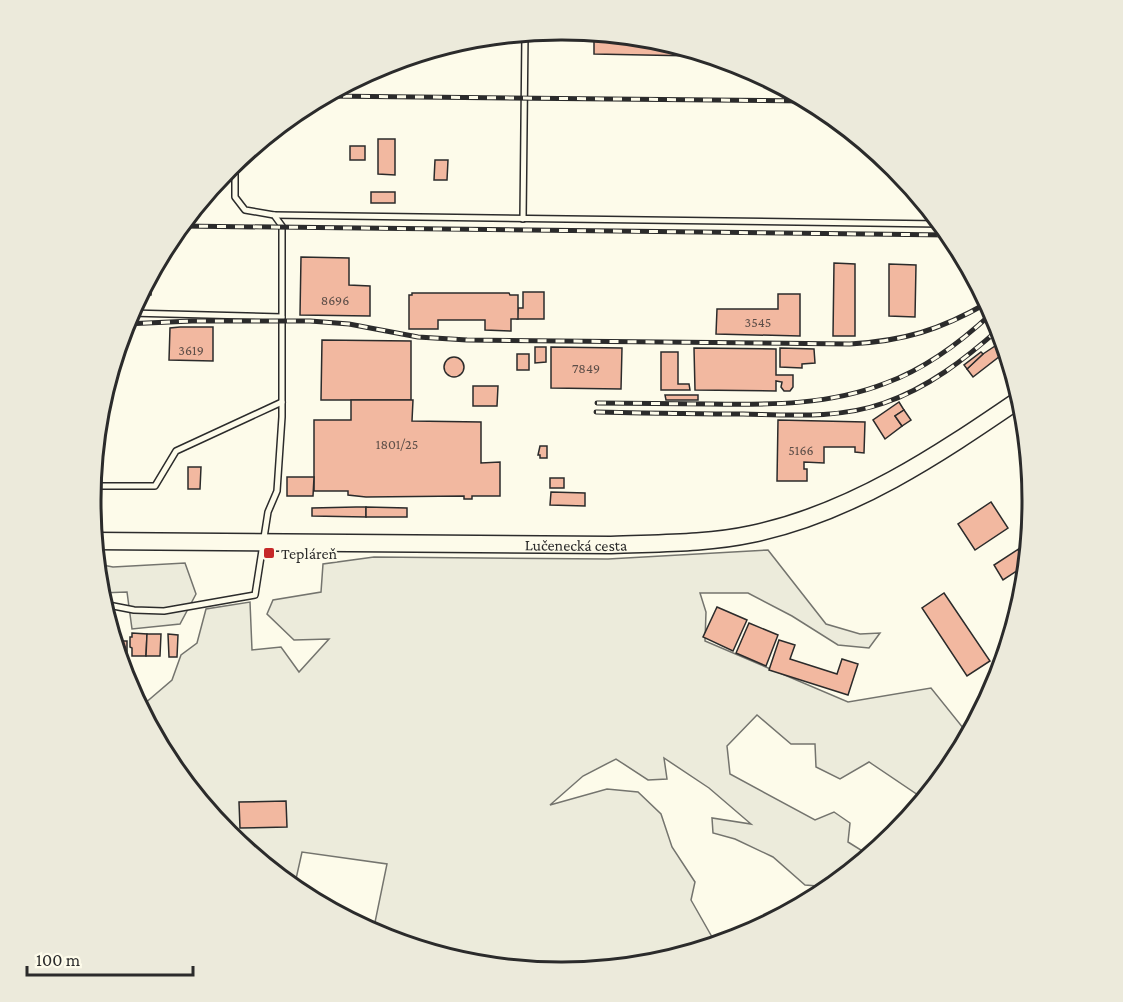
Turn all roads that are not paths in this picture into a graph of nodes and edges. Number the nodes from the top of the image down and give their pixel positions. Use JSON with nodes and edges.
{"nodes":[{"id":1,"x":525,"y":42,"type":"edge"},
{"id":2,"x":234,"y":177,"type":"edge"},
{"id":3,"x":274,"y":215,"type":"junction"},
{"id":4,"x":523,"y":219,"type":"junction"},
{"id":5,"x":929,"y":224,"type":"edge"},
{"id":6,"x":141,"y":313,"type":"edge"},
{"id":7,"x":282,"y":317,"type":"junction"},
{"id":8,"x":282,"y":402,"type":"junction"},
{"id":9,"x":1011,"y":405,"type":"edge"},
{"id":10,"x":102,"y":486,"type":"edge"},
{"id":11,"x":103,"y":541,"type":"edge"},
{"id":12,"x":262,"y":542,"type":"junction"},
{"id":13,"x":114,"y":606,"type":"edge"}],
"edges":[{"from":1,"to":4,"type":"lane"},
{"from":2,"to":3,"type":"lane"},
{"from":3,"to":4,"type":"lane"},
{"from":3,"to":7,"type":"lane"},
{"from":4,"to":5,"type":"lane"},
{"from":6,"to":7,"type":"lane"},
{"from":7,"to":8,"type":"lane"},
{"from":8,"to":10,"type":"lane"},
{"from":8,"to":12,"type":"lane"},
{"from":9,"to":12,"type":"main road","name":"Lučenecká cesta"},
{"from":11,"to":12,"type":"main road","name":"Lučenecká cesta"},
{"from":12,"to":13,"type":"lane"}]}
